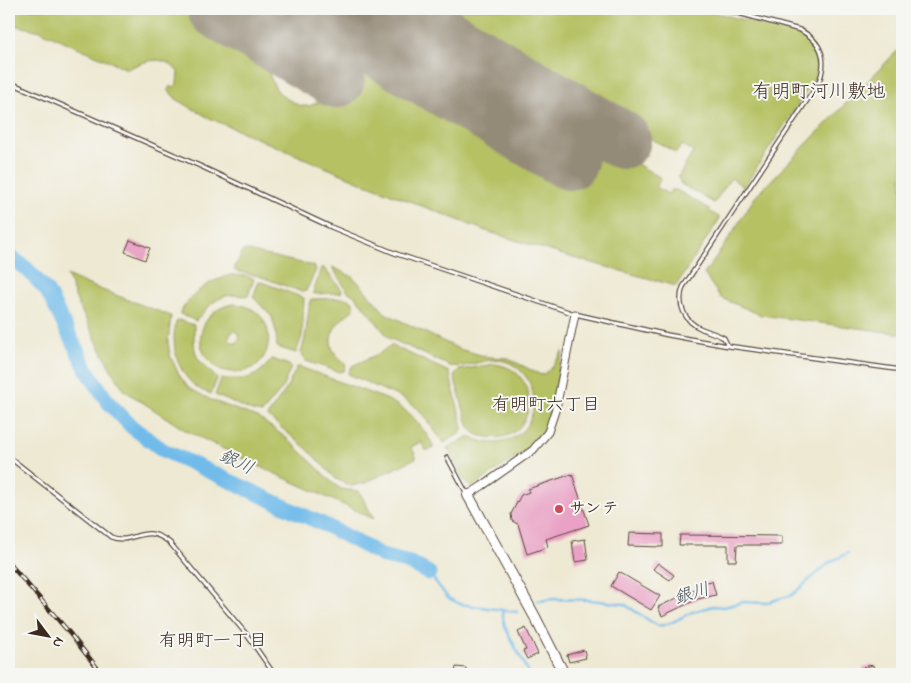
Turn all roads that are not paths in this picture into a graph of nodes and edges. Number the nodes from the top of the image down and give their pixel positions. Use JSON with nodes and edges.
{"nodes":[{"id":1,"x":723,"y":9,"type":"edge"},
{"id":2,"x":9,"y":82,"type":"edge"},
{"id":3,"x":575,"y":314,"type":"junction"},
{"id":4,"x":728,"y":346,"type":"junction"},
{"id":5,"x":902,"y":370,"type":"edge"},
{"id":6,"x":9,"y":457,"type":"edge"},
{"id":7,"x":446,"y":457,"type":"dead end"},
{"id":8,"x":468,"y":494,"type":"junction"},
{"id":9,"x":274,"y":674,"type":"edge"},
{"id":10,"x":564,"y":674,"type":"edge"}],
"edges":[{"from":1,"to":4,"type":"lane"},
{"from":2,"to":3,"type":"lane"},
{"from":3,"to":4,"type":"lane"},
{"from":3,"to":8,"type":"street"},
{"from":4,"to":5,"type":"lane"},
{"from":6,"to":9,"type":"lane"},
{"from":7,"to":8,"type":"lane"},
{"from":8,"to":10,"type":"street"}]}
